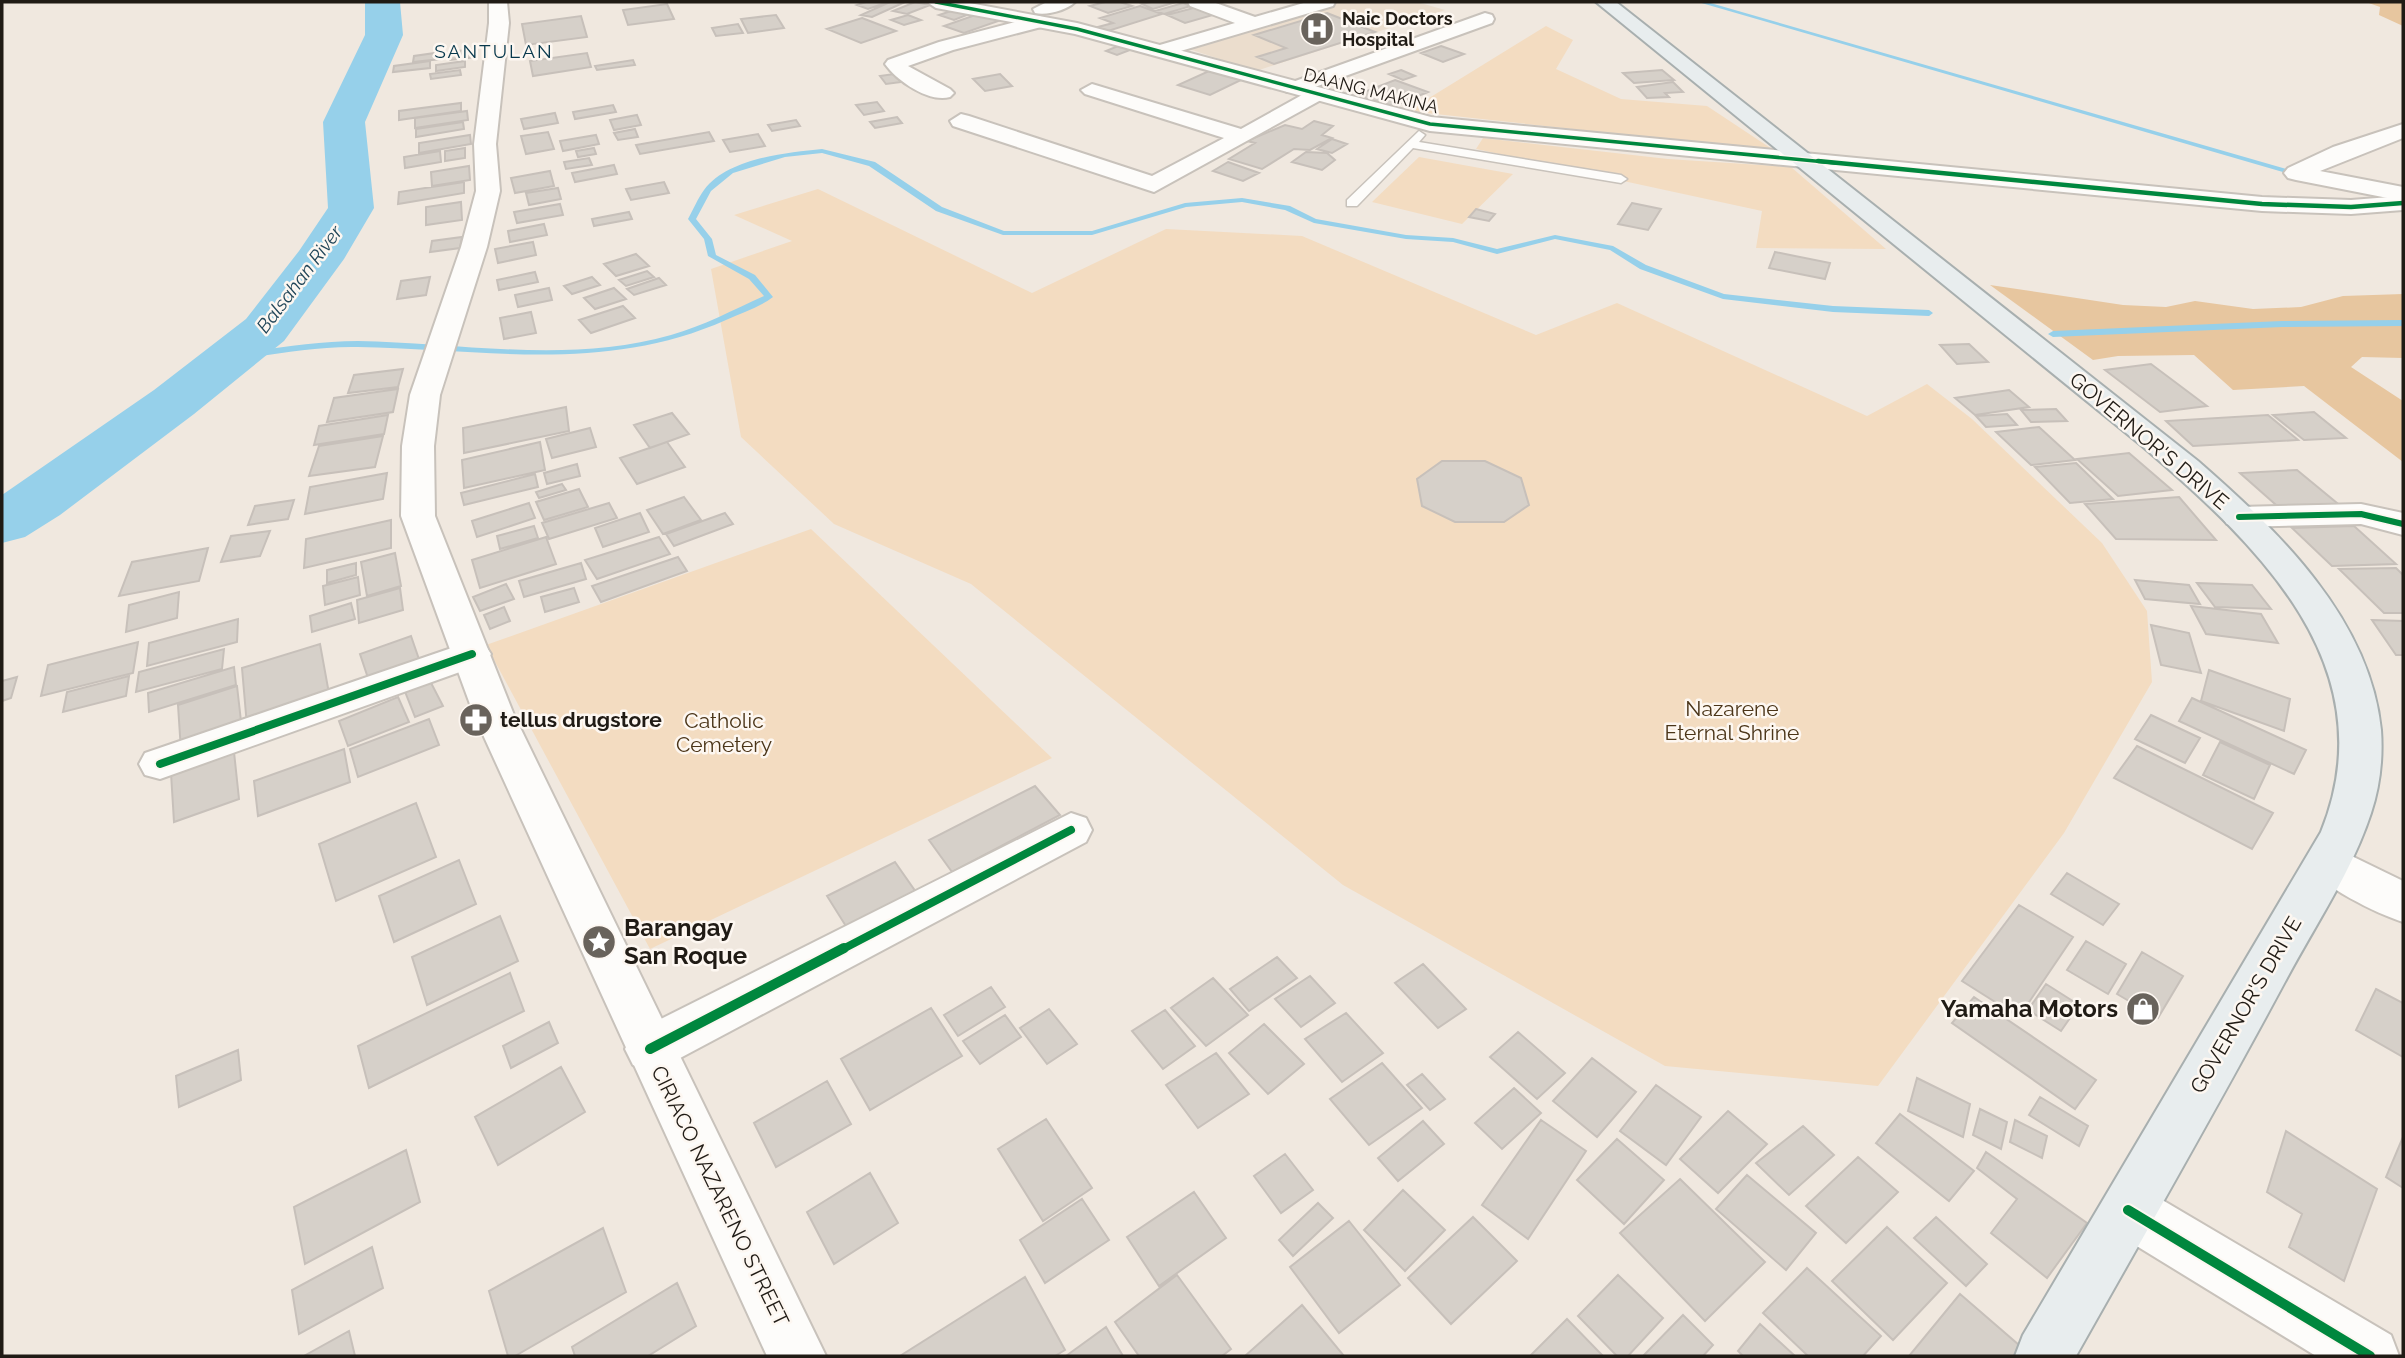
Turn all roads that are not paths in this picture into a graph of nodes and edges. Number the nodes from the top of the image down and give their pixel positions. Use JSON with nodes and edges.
{"nodes":[{"id":1,"x":936,"y":2,"type":"edge"},
{"id":2,"x":1017,"y":2,"type":"edge"},
{"id":3,"x":1066,"y":2,"type":"edge"},
{"id":4,"x":1197,"y":2,"type":"edge"},
{"id":5,"x":1326,"y":2,"type":"edge"},
{"id":6,"x":1605,"y":2,"type":"edge"},
{"id":7,"x":499,"y":11,"type":"edge"},
{"id":8,"x":1040,"y":15,"type":"junction"},
{"id":9,"x":1485,"y":19,"type":"dead end"},
{"id":10,"x":1253,"y":23,"type":"junction"},
{"id":11,"x":1160,"y":51,"type":"junction"},
{"id":12,"x":1294,"y":88,"type":"junction"},
{"id":13,"x":1092,"y":90,"type":"dead end"},
{"id":14,"x":943,"y":93,"type":"dead end"},
{"id":15,"x":1319,"y":95,"type":"junction"},
{"id":16,"x":961,"y":121,"type":"dead end"},
{"id":17,"x":1430,"y":124,"type":"junction"},
{"id":18,"x":2403,"y":131,"type":"edge"},
{"id":19,"x":1241,"y":136,"type":"junction"},
{"id":20,"x":1410,"y":144,"type":"junction"},
{"id":21,"x":1808,"y":160,"type":"junction"},
{"id":22,"x":1621,"y":179,"type":"dead end"},
{"id":23,"x":2403,"y":194,"type":"edge"},
{"id":24,"x":1352,"y":203,"type":"dead end"},
{"id":25,"x":2403,"y":203,"type":"edge"},
{"id":26,"x":2239,"y":517,"type":"junction"},
{"id":27,"x":2403,"y":524,"type":"edge"},
{"id":28,"x":472,"y":654,"type":"junction"},
{"id":29,"x":160,"y":764,"type":"dead end"},
{"id":30,"x":1071,"y":830,"type":"dead end"},
{"id":31,"x":2329,"y":863,"type":"junction"},
{"id":32,"x":2403,"y":903,"type":"edge"},
{"id":33,"x":650,"y":1049,"type":"junction"},
{"id":34,"x":2128,"y":1210,"type":"junction"},
{"id":35,"x":797,"y":1356,"type":"edge"},
{"id":36,"x":2044,"y":1356,"type":"edge"},
{"id":37,"x":2370,"y":1356,"type":"edge"}],
"edges":[{"from":1,"to":8,"type":"street","name":"DAANG MAKINA"},
{"from":2,"to":8,"type":"street"},
{"from":3,"to":8,"type":"street"},
{"from":4,"to":10,"type":"street"},
{"from":5,"to":10,"type":"street"},
{"from":6,"to":21,"type":"main road","name":"GOVERNOR'S DRIVE"},
{"from":7,"to":28,"type":"street","name":"CIRIACO NAZARENO STREET"},
{"from":8,"to":11,"type":"street","name":"DAANG MAKINA"},
{"from":8,"to":14,"type":"street"},
{"from":9,"to":12,"type":"street"},
{"from":10,"to":11,"type":"street"},
{"from":11,"to":12,"type":"street","name":"DAANG MAKINA"},
{"from":12,"to":15,"type":"street","name":"DAANG MAKINA"},
{"from":13,"to":19,"type":"street"},
{"from":15,"to":17,"type":"street","name":"DAANG MAKINA"},
{"from":15,"to":19,"type":"street"},
{"from":16,"to":19,"type":"street"},
{"from":17,"to":20,"type":"lane"},
{"from":17,"to":21,"type":"street","name":"DAANG MAKINA"},
{"from":18,"to":23,"type":"street"},
{"from":20,"to":22,"type":"lane"},
{"from":20,"to":24,"type":"lane"},
{"from":21,"to":25,"type":"street","name":"DAANG MAKINA"},
{"from":21,"to":26,"type":"main road","name":"GOVERNOR'S DRIVE"},
{"from":26,"to":27,"type":"street"},
{"from":26,"to":31,"type":"main road","name":"GOVERNOR'S DRIVE"},
{"from":28,"to":29,"type":"street"},
{"from":28,"to":33,"type":"street","name":"CIRIACO NAZARENO STREET"},
{"from":30,"to":33,"type":"street"},
{"from":31,"to":32,"type":"street"},
{"from":31,"to":34,"type":"main road","name":"GOVERNOR'S DRIVE"},
{"from":33,"to":35,"type":"street","name":"CIRIACO NAZARENO STREET"},
{"from":34,"to":36,"type":"main road","name":"GOVERNOR'S DRIVE"},
{"from":34,"to":37,"type":"street"}]}
